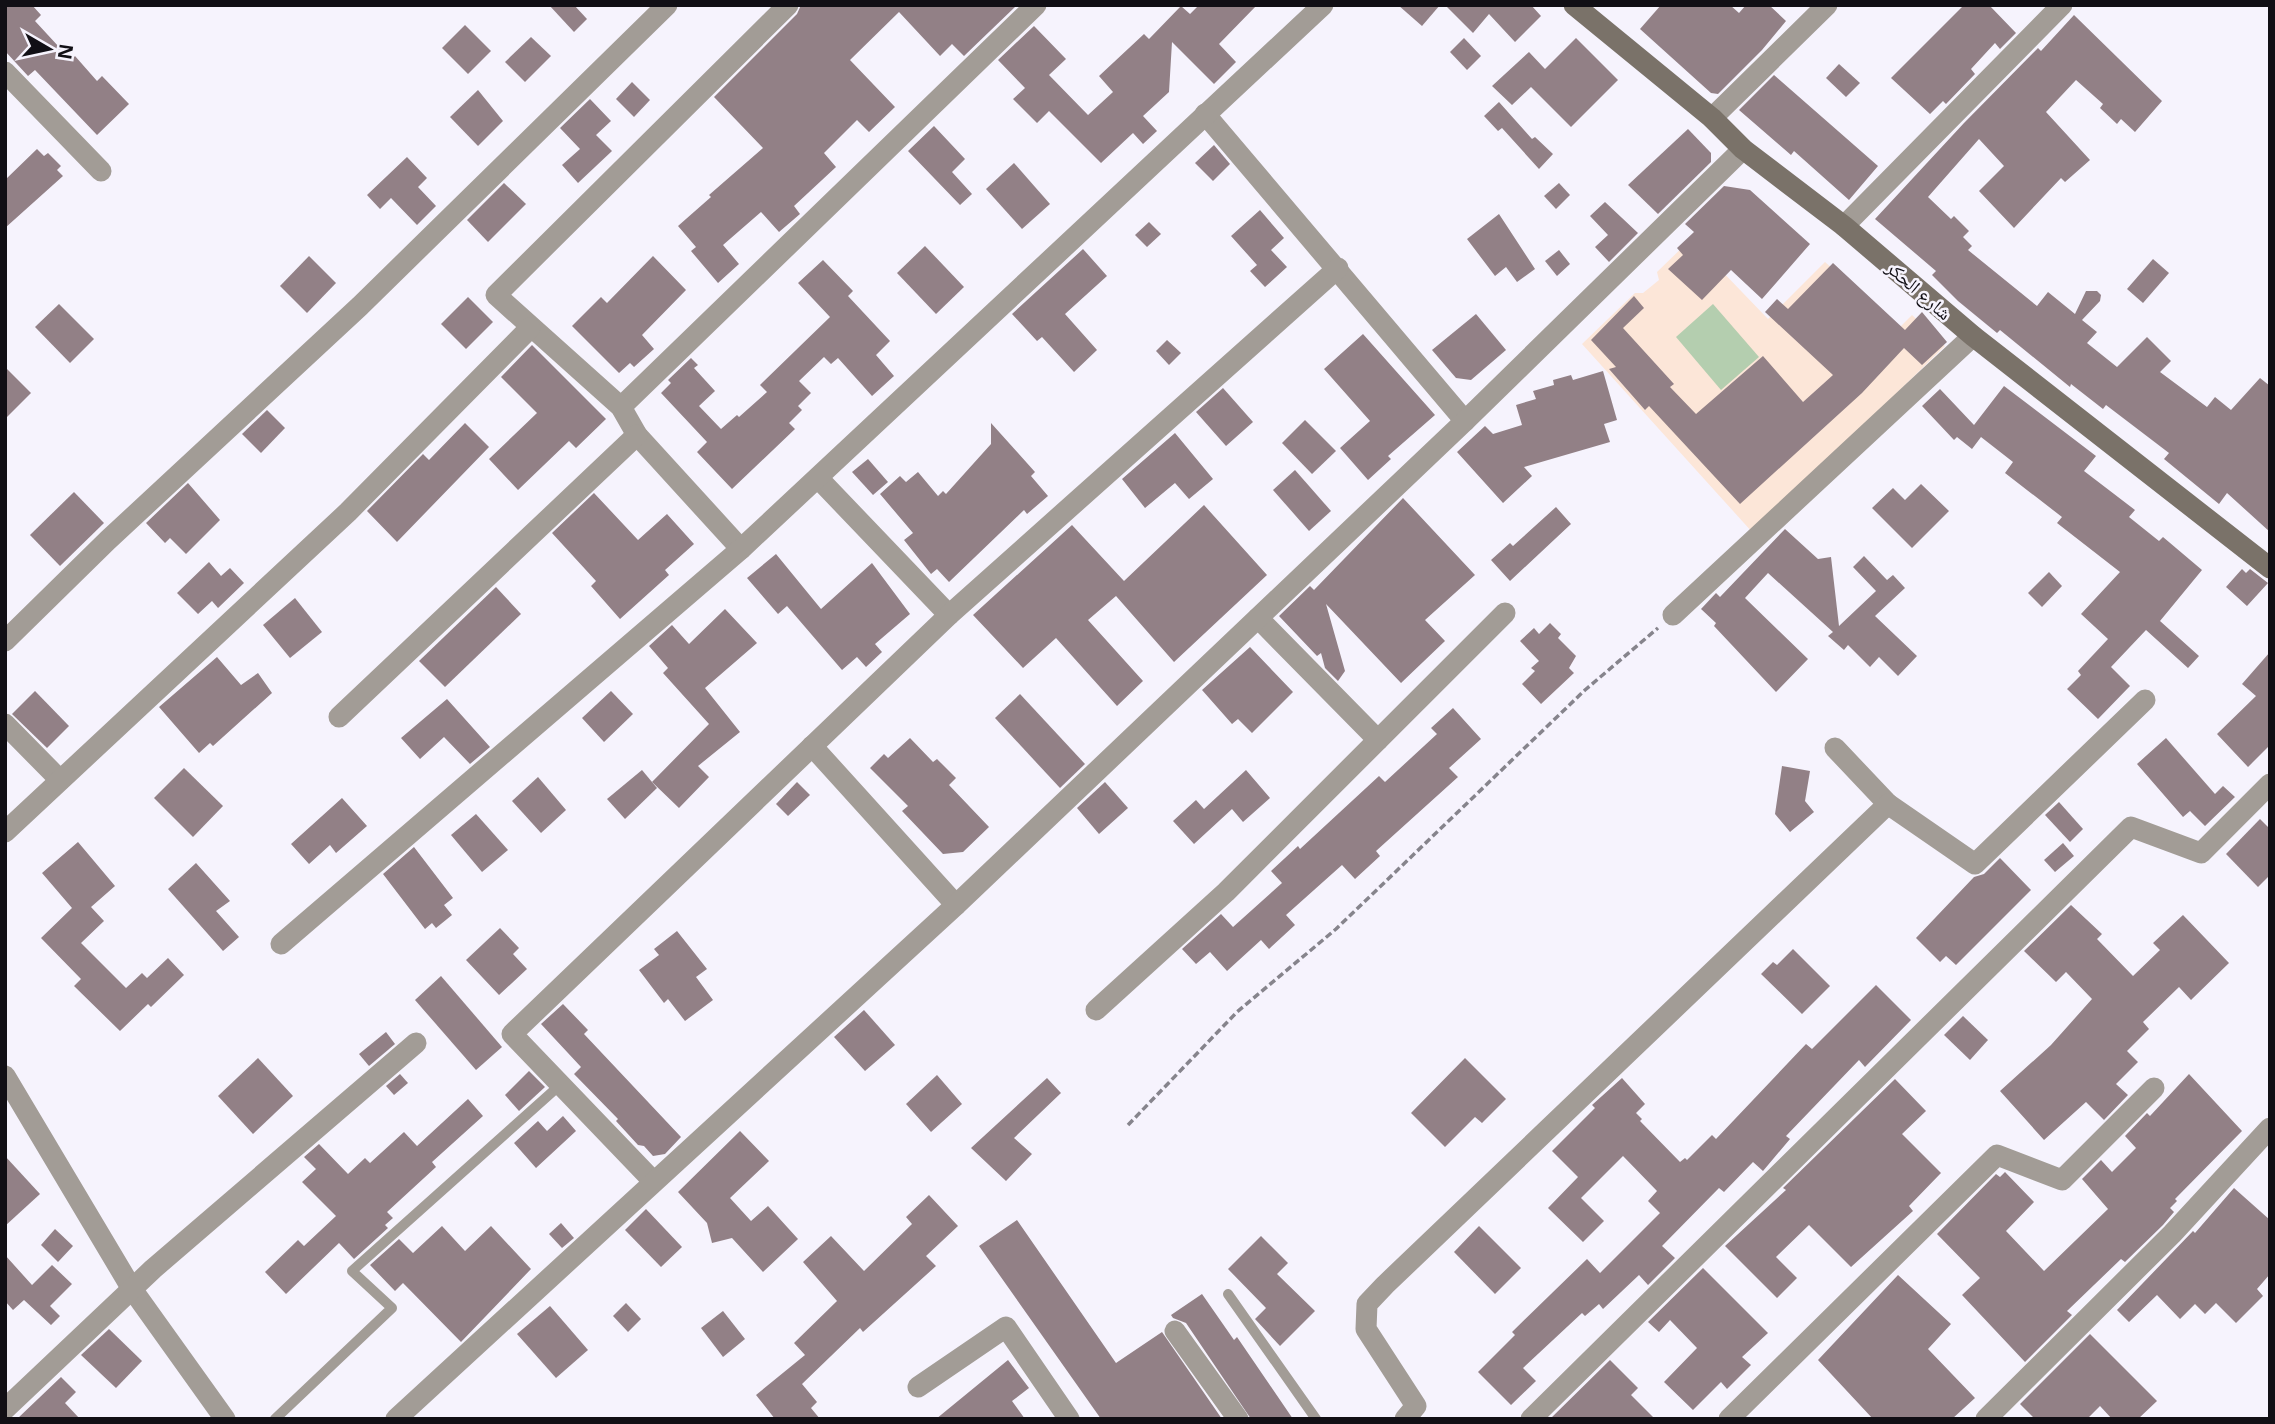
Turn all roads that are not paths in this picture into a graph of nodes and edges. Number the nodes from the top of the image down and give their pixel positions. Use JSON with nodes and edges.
{"nodes":[{"id":1,"x":667,"y":5,"type":"edge"},
{"id":2,"x":788,"y":5,"type":"edge"},
{"id":3,"x":1036,"y":5,"type":"edge"},
{"id":4,"x":1323,"y":5,"type":"edge"},
{"id":5,"x":1574,"y":5,"type":"edge"},
{"id":6,"x":1828,"y":5,"type":"edge"},
{"id":7,"x":2062,"y":5,"type":"edge"},
{"id":8,"x":5,"y":72,"type":"edge"},
{"id":9,"x":1205,"y":114,"type":"junction"},
{"id":10,"x":1712,"y":118,"type":"junction"},
{"id":11,"x":1743,"y":149,"type":"junction"},
{"id":12,"x":101,"y":171,"type":"dead end"},
{"id":13,"x":1844,"y":226,"type":"junction"},
{"id":14,"x":1338,"y":268,"type":"junction"},
{"id":15,"x":530,"y":328,"type":"junction"},
{"id":16,"x":1973,"y":336,"type":"junction"},
{"id":17,"x":621,"y":407,"type":"junction"},
{"id":18,"x":1465,"y":421,"type":"junction"},
{"id":19,"x":637,"y":435,"type":"junction"},
{"id":20,"x":818,"y":478,"type":"junction"},
{"id":21,"x":741,"y":549,"type":"junction"},
{"id":22,"x":2270,"y":568,"type":"edge"},
{"id":23,"x":1505,"y":613,"type":"dead end"},
{"id":24,"x":949,"y":615,"type":"junction"},
{"id":25,"x":1673,"y":615,"type":"road end"},
{"id":26,"x":1258,"y":618,"type":"junction"},
{"id":27,"x":5,"y":641,"type":"edge"},
{"id":28,"x":2145,"y":700,"type":"dead end"},
{"id":29,"x":339,"y":717,"type":"dead end"},
{"id":30,"x":5,"y":724,"type":"edge"},
{"id":31,"x":1378,"y":740,"type":"junction"},
{"id":32,"x":812,"y":746,"type":"junction"},
{"id":33,"x":1835,"y":748,"type":"dead end"},
{"id":34,"x":60,"y":780,"type":"junction"},
{"id":35,"x":2270,"y":784,"type":"edge"},
{"id":36,"x":1888,"y":804,"type":"junction"},
{"id":37,"x":5,"y":832,"type":"edge"},
{"id":38,"x":956,"y":905,"type":"junction"},
{"id":39,"x":281,"y":944,"type":"dead end"},
{"id":40,"x":1096,"y":1010,"type":"dead end"},
{"id":41,"x":416,"y":1043,"type":"dead end"},
{"id":42,"x":5,"y":1076,"type":"edge"},
{"id":43,"x":560,"y":1085,"type":"junction"},
{"id":44,"x":2154,"y":1088,"type":"dead end"},
{"id":45,"x":2270,"y":1128,"type":"edge"},
{"id":46,"x":653,"y":1181,"type":"junction"},
{"id":47,"x":132,"y":1289,"type":"junction"},
{"id":48,"x":1228,"y":1294,"type":"dead end"},
{"id":49,"x":1175,"y":1331,"type":"dead end"},
{"id":50,"x":918,"y":1387,"type":"dead end"},
{"id":51,"x":5,"y":1409,"type":"edge"},
{"id":52,"x":225,"y":1419,"type":"edge"},
{"id":53,"x":275,"y":1419,"type":"edge"},
{"id":54,"x":396,"y":1419,"type":"edge"},
{"id":55,"x":1069,"y":1419,"type":"edge"},
{"id":56,"x":1238,"y":1419,"type":"edge"},
{"id":57,"x":1316,"y":1419,"type":"edge"},
{"id":58,"x":1405,"y":1419,"type":"edge"},
{"id":59,"x":1531,"y":1419,"type":"edge"},
{"id":60,"x":1729,"y":1419,"type":"edge"},
{"id":61,"x":1986,"y":1419,"type":"edge"}],
"edges":[{"from":1,"to":27,"type":"street"},
{"from":2,"to":15,"type":"street"},
{"from":3,"to":17,"type":"street"},
{"from":4,"to":9,"type":"street"},
{"from":5,"to":10,"type":"street","name":"شارع الحكر"},
{"from":6,"to":10,"type":"street"},
{"from":7,"to":13,"type":"street"},
{"from":8,"to":12,"type":"street"},
{"from":9,"to":14,"type":"street"},
{"from":9,"to":20,"type":"street"},
{"from":10,"to":11,"type":"street","name":"شارع الحكر"},
{"from":11,"to":13,"type":"street","name":"شارع الحكر"},
{"from":11,"to":18,"type":"street"},
{"from":13,"to":16,"type":"street","name":"شارع الحكر"},
{"from":14,"to":18,"type":"street"},
{"from":14,"to":24,"type":"street"},
{"from":15,"to":17,"type":"street"},
{"from":15,"to":34,"type":"street"},
{"from":16,"to":22,"type":"street","name":"شارع الحكر"},
{"from":16,"to":25,"type":"street"},
{"from":17,"to":19,"type":"street"},
{"from":18,"to":26,"type":"street"},
{"from":19,"to":21,"type":"street"},
{"from":19,"to":29,"type":"street"},
{"from":20,"to":21,"type":"street"},
{"from":20,"to":24,"type":"street"},
{"from":21,"to":39,"type":"street"},
{"from":23,"to":31,"type":"street"},
{"from":24,"to":32,"type":"street"},
{"from":26,"to":31,"type":"street"},
{"from":26,"to":38,"type":"street"},
{"from":28,"to":36,"type":"street"},
{"from":30,"to":34,"type":"street"},
{"from":31,"to":40,"type":"street"},
{"from":32,"to":38,"type":"street"},
{"from":32,"to":43,"type":"street"},
{"from":33,"to":36,"type":"street"},
{"from":34,"to":37,"type":"street"},
{"from":35,"to":59,"type":"street"},
{"from":36,"to":58,"type":"street"},
{"from":38,"to":46,"type":"street"},
{"from":41,"to":47,"type":"street"},
{"from":42,"to":47,"type":"street"},
{"from":43,"to":46,"type":"street"},
{"from":43,"to":53,"type":"lane"},
{"from":44,"to":60,"type":"street"},
{"from":45,"to":61,"type":"street"},
{"from":46,"to":54,"type":"street"},
{"from":47,"to":51,"type":"street"},
{"from":47,"to":52,"type":"street"},
{"from":48,"to":57,"type":"lane"},
{"from":49,"to":56,"type":"street"},
{"from":50,"to":55,"type":"street"}]}
